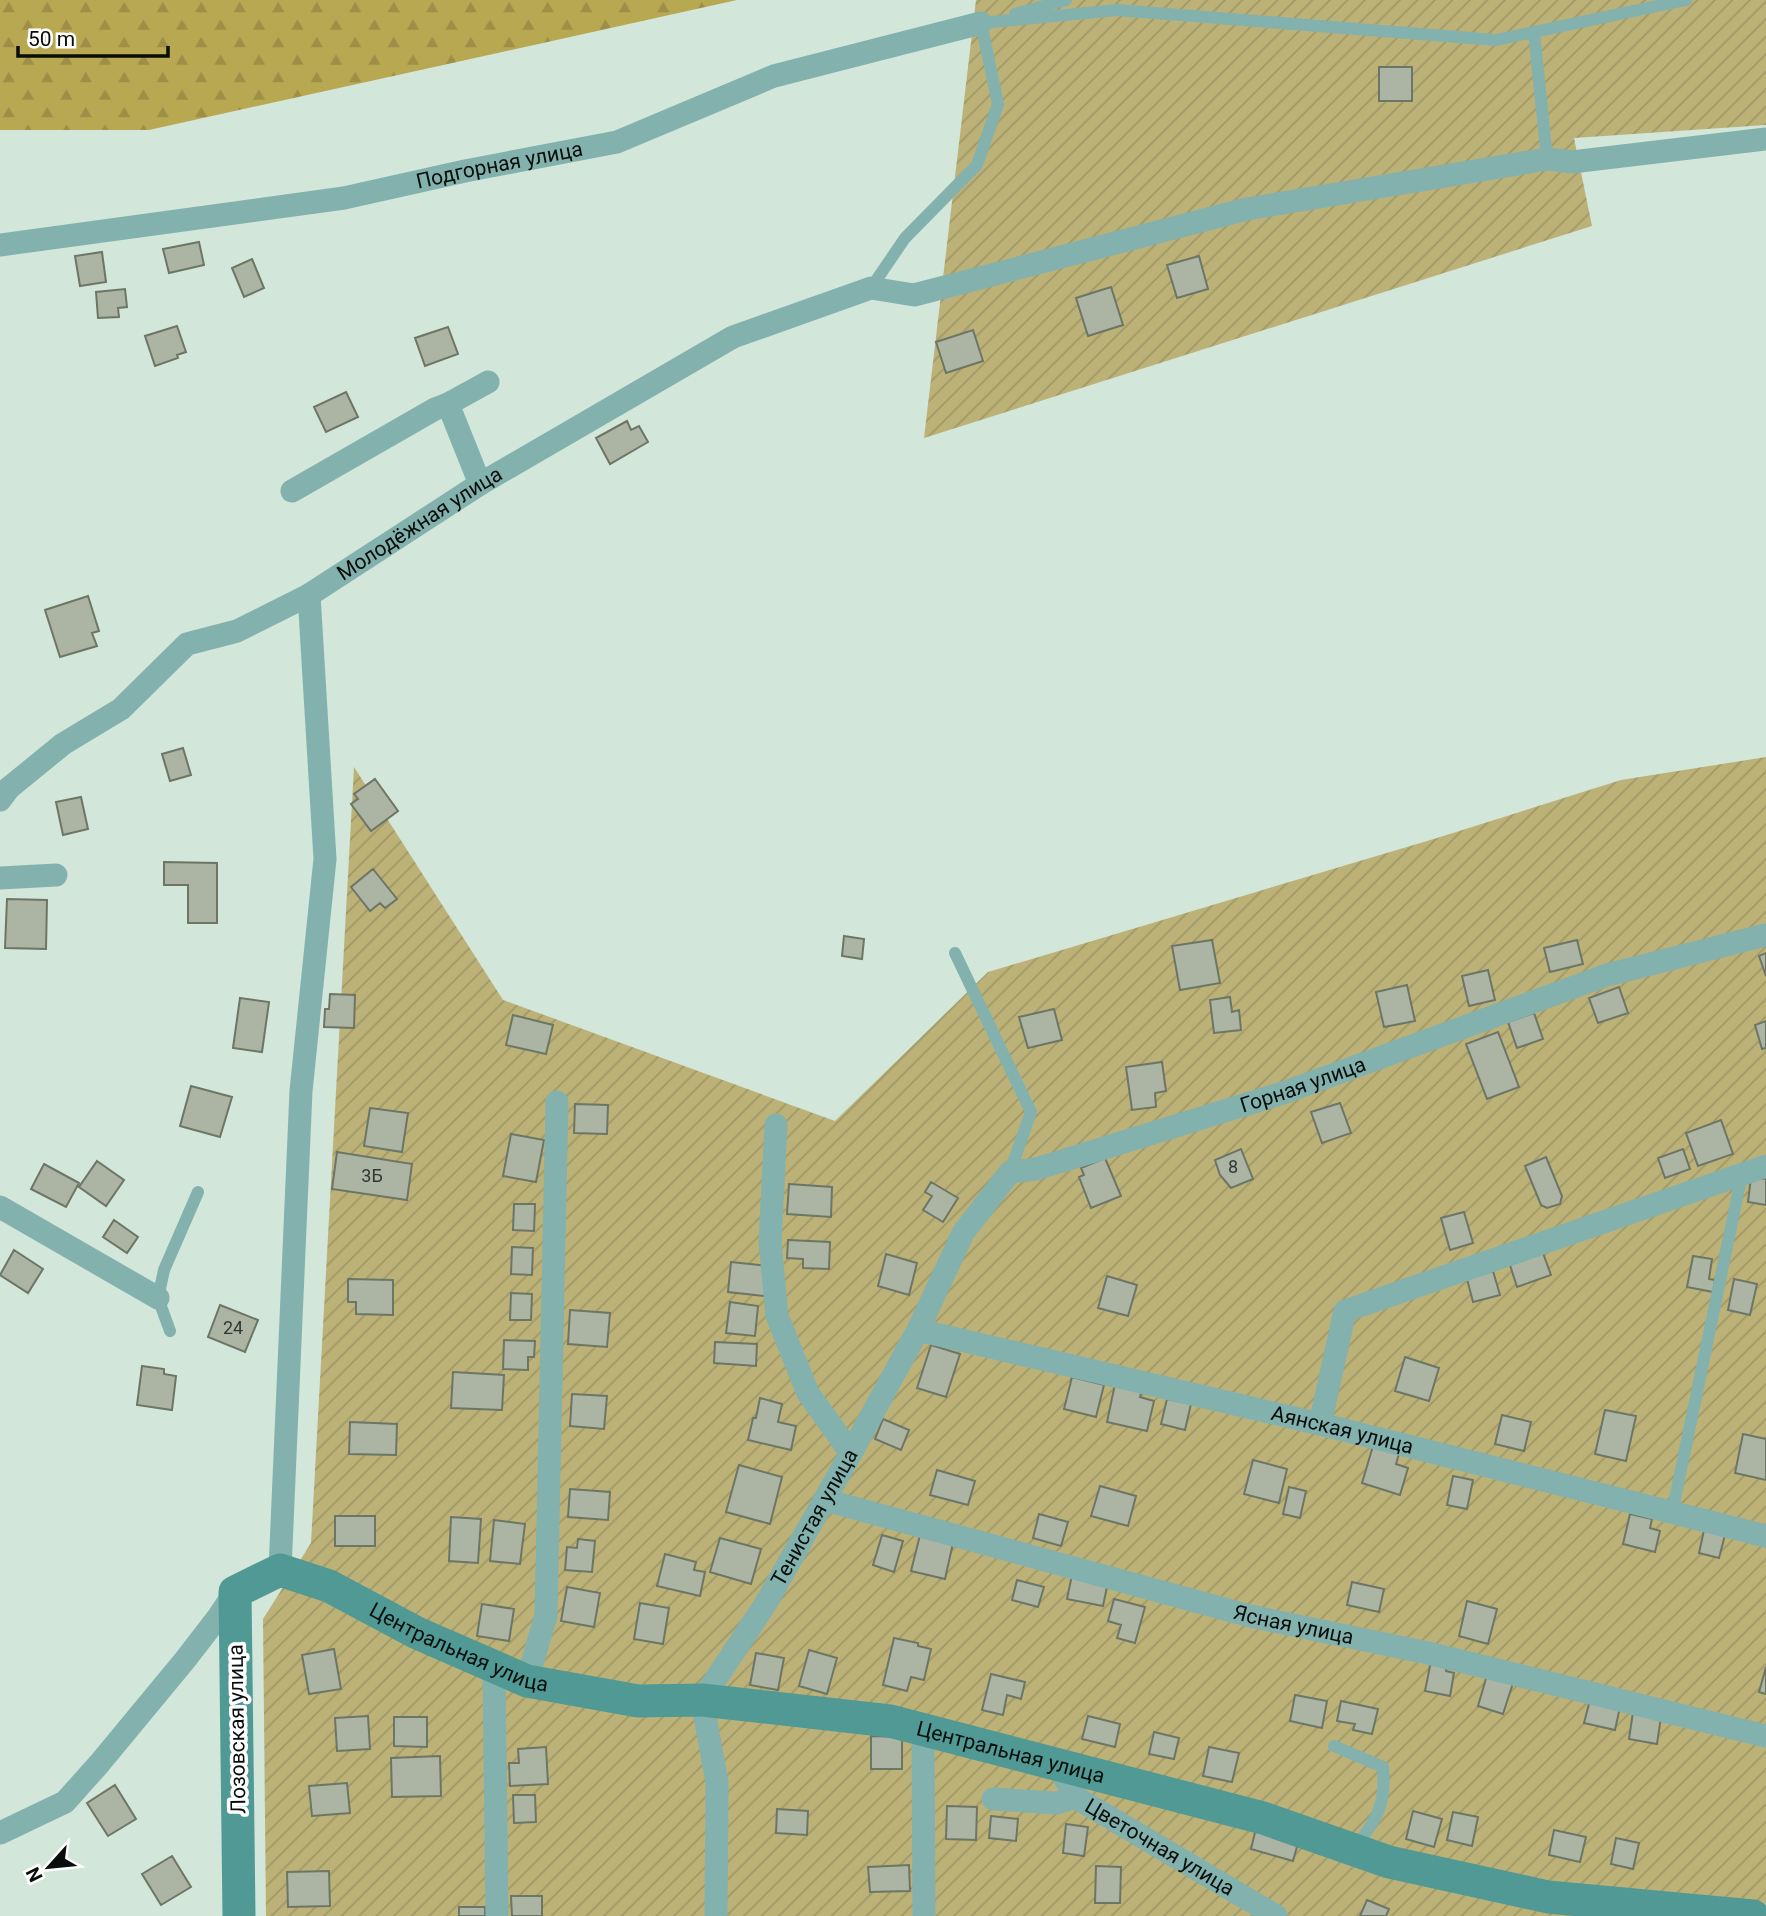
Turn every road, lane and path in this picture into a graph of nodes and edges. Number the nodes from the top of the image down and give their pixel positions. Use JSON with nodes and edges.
{"nodes":[{"id":1,"x":1066,"y":0,"type":"edge"},
{"id":2,"x":1686,"y":0,"type":"edge"},
{"id":3,"x":981,"y":23,"type":"junction"},
{"id":4,"x":1534,"y":32,"type":"junction"},
{"id":5,"x":1766,"y":138,"type":"edge"},
{"id":6,"x":1547,"y":159,"type":"junction"},
{"id":7,"x":0,"y":245,"type":"edge"},
{"id":8,"x":870,"y":288,"type":"junction"},
{"id":9,"x":488,"y":382,"type":"dead end"},
{"id":10,"x":448,"y":404,"type":"junction"},
{"id":11,"x":480,"y":484,"type":"junction"},
{"id":12,"x":292,"y":491,"type":"dead end"},
{"id":13,"x":309,"y":595,"type":"junction"},
{"id":14,"x":0,"y":800,"type":"edge"},
{"id":15,"x":56,"y":875,"type":"dead end"},
{"id":16,"x":0,"y":878,"type":"edge"},
{"id":17,"x":1766,"y":935,"type":"edge"},
{"id":18,"x":955,"y":953,"type":"dead end"},
{"id":19,"x":557,"y":1102,"type":"dead end"},
{"id":20,"x":776,"y":1125,"type":"dead end"},
{"id":21,"x":1766,"y":1166,"type":"edge"},
{"id":22,"x":1010,"y":1172,"type":"junction"},
{"id":23,"x":1742,"y":1174,"type":"junction"},
{"id":24,"x":198,"y":1192,"type":"dead end"},
{"id":25,"x":0,"y":1207,"type":"edge"},
{"id":26,"x":158,"y":1298,"type":"junction"},
{"id":27,"x":918,"y":1329,"type":"junction"},
{"id":28,"x":170,"y":1331,"type":"dead end"},
{"id":29,"x":1320,"y":1424,"type":"junction"},
{"id":30,"x":851,"y":1453,"type":"junction"},
{"id":31,"x":825,"y":1500,"type":"junction"},
{"id":32,"x":1672,"y":1513,"type":"junction"},
{"id":33,"x":1766,"y":1536,"type":"edge"},
{"id":34,"x":280,"y":1570,"type":"junction"},
{"id":35,"x":235,"y":1592,"type":"junction"},
{"id":36,"x":494,"y":1666,"type":"junction"},
{"id":37,"x":527,"y":1681,"type":"junction"},
{"id":38,"x":702,"y":1700,"type":"junction"},
{"id":39,"x":923,"y":1729,"type":"junction"},
{"id":40,"x":1766,"y":1736,"type":"edge"},
{"id":41,"x":1334,"y":1746,"type":"dead end"},
{"id":42,"x":1057,"y":1764,"type":"junction"},
{"id":43,"x":1075,"y":1797,"type":"junction"},
{"id":44,"x":993,"y":1798,"type":"dead end"},
{"id":45,"x":0,"y":1833,"type":"edge"},
{"id":46,"x":1354,"y":1850,"type":"junction"},
{"id":47,"x":239,"y":1916,"type":"edge"},
{"id":48,"x":497,"y":1916,"type":"edge"},
{"id":49,"x":716,"y":1916,"type":"edge"},
{"id":50,"x":924,"y":1916,"type":"edge"},
{"id":51,"x":1276,"y":1916,"type":"edge"},
{"id":52,"x":1753,"y":1916,"type":"edge"}],
"edges":[{"from":1,"to":3,"type":"lane"},
{"from":2,"to":4,"type":"lane"},
{"from":3,"to":4,"type":"lane"},
{"from":3,"to":7,"type":"street","name":"Подгорная улица"},
{"from":3,"to":8,"type":"lane"},
{"from":4,"to":6,"type":"lane"},
{"from":5,"to":6,"type":"street"},
{"from":6,"to":8,"type":"street"},
{"from":8,"to":11,"type":"street","name":"Молодёжная улица"},
{"from":9,"to":10,"type":"street"},
{"from":10,"to":11,"type":"street"},
{"from":10,"to":12,"type":"street"},
{"from":11,"to":13,"type":"street","name":"Молодёжная улица"},
{"from":13,"to":14,"type":"street","name":"Молодёжная улица"},
{"from":13,"to":34,"type":"street"},
{"from":15,"to":16,"type":"street"},
{"from":17,"to":22,"type":"street","name":"Горная улица"},
{"from":18,"to":22,"type":"lane"},
{"from":19,"to":37,"type":"street"},
{"from":20,"to":30,"type":"street"},
{"from":21,"to":23,"type":"street"},
{"from":22,"to":27,"type":"street"},
{"from":23,"to":29,"type":"street"},
{"from":23,"to":32,"type":"lane"},
{"from":24,"to":26,"type":"lane"},
{"from":25,"to":26,"type":"street"},
{"from":26,"to":28,"type":"lane"},
{"from":27,"to":29,"type":"street","name":"Аянская улица"},
{"from":27,"to":30,"type":"street","name":"Тенистая улица"},
{"from":29,"to":32,"type":"street","name":"Аянская улица"},
{"from":30,"to":31,"type":"street","name":"Тенистая улица"},
{"from":31,"to":38,"type":"street","name":"Тенистая улица"},
{"from":31,"to":40,"type":"street","name":"Ясная улица"},
{"from":32,"to":33,"type":"street","name":"Аянская улица"},
{"from":34,"to":35,"type":"main road"},
{"from":34,"to":36,"type":"main road","name":"Центральная улица"},
{"from":35,"to":45,"type":"street"},
{"from":35,"to":47,"type":"main road","name":"Лозовская улица"},
{"from":36,"to":37,"type":"main road","name":"Центральная улица"},
{"from":36,"to":48,"type":"street"},
{"from":37,"to":38,"type":"main road","name":"Центральная улица"},
{"from":38,"to":39,"type":"main road","name":"Центральная улица"},
{"from":38,"to":49,"type":"street"},
{"from":39,"to":42,"type":"main road","name":"Центральная улица"},
{"from":39,"to":50,"type":"street"},
{"from":41,"to":46,"type":"lane"},
{"from":42,"to":43,"type":"street","name":"Цветочная улица"},
{"from":42,"to":46,"type":"main road","name":"Центральная улица"},
{"from":43,"to":44,"type":"street"},
{"from":43,"to":51,"type":"street","name":"Цветочная улица"},
{"from":46,"to":52,"type":"main road","name":"Центральная улица"}]}
